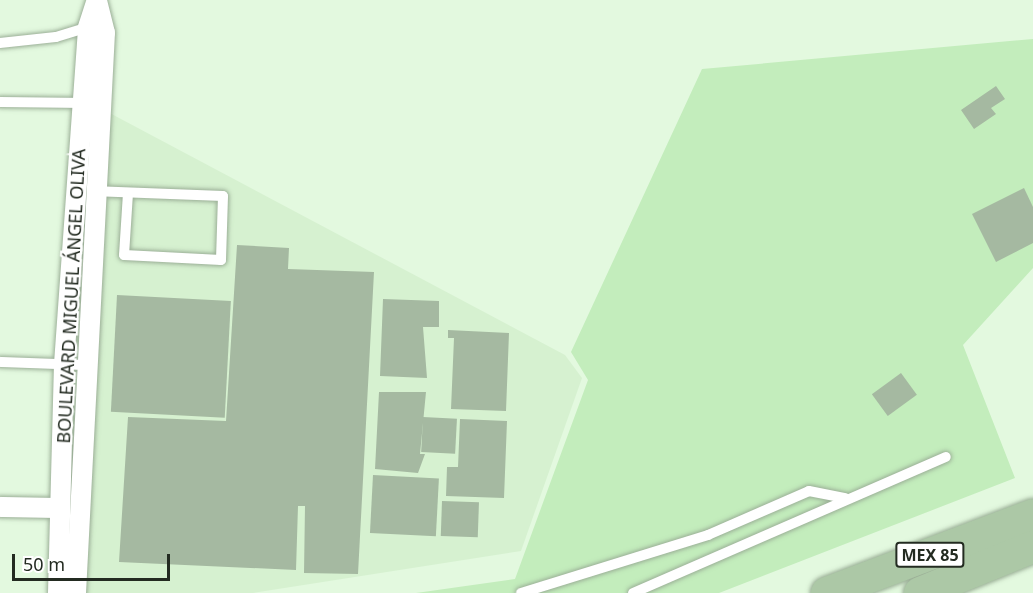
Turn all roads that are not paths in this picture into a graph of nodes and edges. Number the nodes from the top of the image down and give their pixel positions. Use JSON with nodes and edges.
{"nodes":[{"id":1,"x":97,"y":0,"type":"edge"},
{"id":2,"x":96,"y":26,"type":"junction"},
{"id":3,"x":0,"y":43,"type":"edge"},
{"id":4,"x":0,"y":102,"type":"edge"},
{"id":5,"x":92,"y":103,"type":"junction"},
{"id":6,"x":77,"y":190,"type":"junction"},
{"id":7,"x":98,"y":191,"type":"junction"},
{"id":8,"x":128,"y":194,"type":"junction"},
{"id":9,"x":0,"y":362,"type":"edge"},
{"id":10,"x":64,"y":364,"type":"junction"},
{"id":11,"x":86,"y":365,"type":"junction"},
{"id":12,"x":946,"y":457,"type":"dead end"},
{"id":13,"x":845,"y":498,"type":"junction"},
{"id":14,"x":0,"y":507,"type":"edge"},
{"id":15,"x":60,"y":508,"type":"junction"},
{"id":16,"x":1033,"y":515,"type":"edge"},
{"id":17,"x":1033,"y":547,"type":"edge"},
{"id":18,"x":58,"y":593,"type":"edge"},
{"id":19,"x":76,"y":593,"type":"edge"},
{"id":20,"x":520,"y":593,"type":"edge"},
{"id":21,"x":633,"y":593,"type":"edge"},
{"id":22,"x":827,"y":593,"type":"edge"},
{"id":23,"x":920,"y":593,"type":"edge"}],
"edges":[{"from":1,"to":2,"type":"street","name":"BOULEVARD MIGUEL ÁNGEL OLIVA"},
{"from":2,"to":3,"type":"lane"},
{"from":2,"to":5,"type":"street","name":"BOULEVARD MIGUEL ÁNGEL OLIVA"},
{"from":4,"to":5,"type":"lane"},
{"from":5,"to":6,"type":"street","name":"BOULEVARD MIGUEL ÁNGEL OLIVA"},
{"from":5,"to":7,"type":"street","name":"BOULEVARD MIGUEL ÁNGEL OLIVA"},
{"from":6,"to":7,"type":"lane"},
{"from":6,"to":10,"type":"street","name":"BOULEVARD MIGUEL ÁNGEL OLIVA"},
{"from":7,"to":8,"type":"lane"},
{"from":7,"to":11,"type":"street","name":"BOULEVARD MIGUEL ÁNGEL OLIVA"},
{"from":8,"to":8,"type":"lane"},
{"from":9,"to":10,"type":"lane"},
{"from":10,"to":11,"type":"lane"},
{"from":10,"to":15,"type":"street","name":"BOULEVARD MIGUEL ÁNGEL OLIVA"},
{"from":11,"to":19,"type":"street","name":"BOULEVARD MIGUEL ÁNGEL OLIVA"},
{"from":12,"to":13,"type":"lane"},
{"from":13,"to":20,"type":"lane"},
{"from":13,"to":21,"type":"lane"},
{"from":14,"to":15,"type":"street"},
{"from":15,"to":18,"type":"street","name":"BOULEVARD MIGUEL ÁNGEL OLIVA"},
{"from":16,"to":22,"type":"main road","number":"MEX 85"},
{"from":17,"to":23,"type":"main road","number":"MEX 85"}]}
